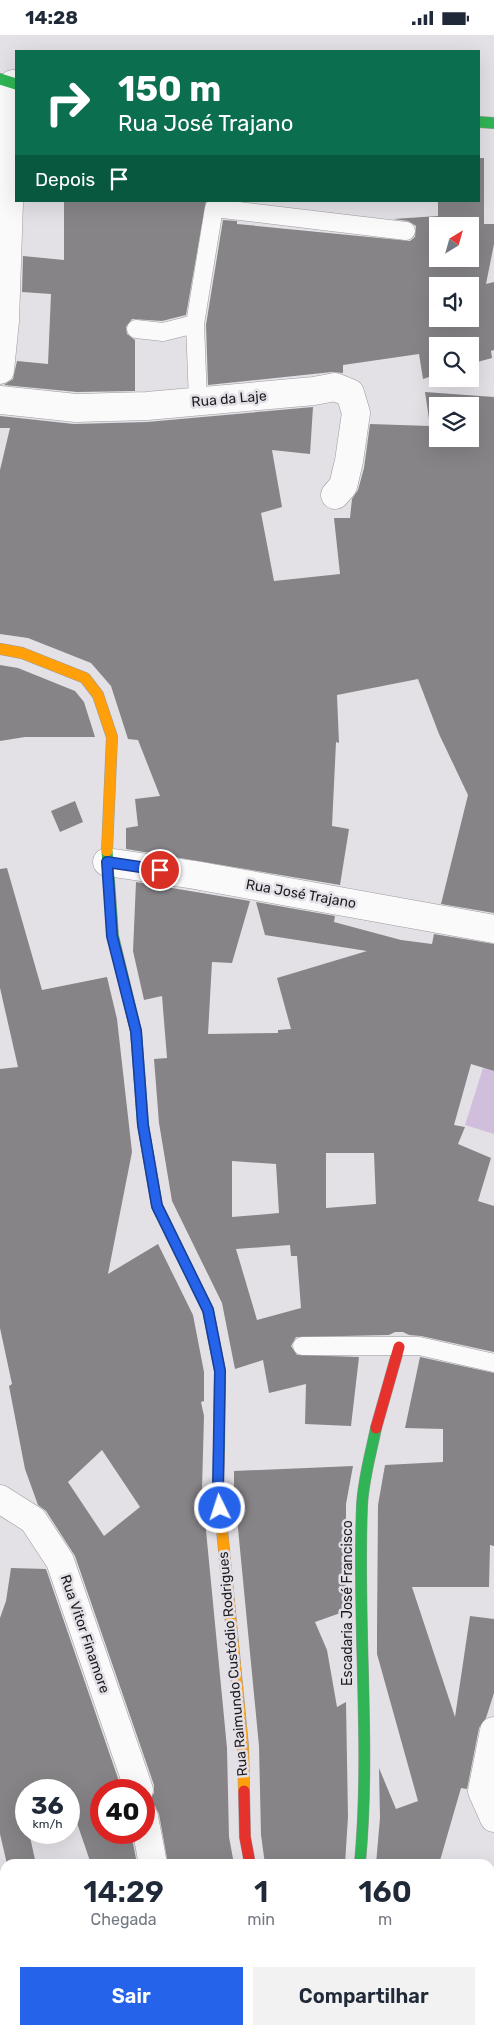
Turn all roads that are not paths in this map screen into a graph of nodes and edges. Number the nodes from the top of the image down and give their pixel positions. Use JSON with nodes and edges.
{"nodes":[{"id":1,"x":10,"y":82,"type":"edge"},
{"id":2,"x":480,"y":121,"type":"edge"},
{"id":3,"x":494,"y":123,"type":"edge"},
{"id":4,"x":237,"y":206,"type":"edge"},
{"id":5,"x":406,"y":231,"type":"dead end"},
{"id":6,"x":195,"y":324,"type":"junction"},
{"id":7,"x":136,"y":329,"type":"dead end"},
{"id":8,"x":0,"y":370,"type":"edge"},
{"id":9,"x":0,"y":400,"type":"edge"},
{"id":10,"x":198,"y":401,"type":"junction"},
{"id":11,"x":335,"y":495,"type":"dead end"},
{"id":12,"x":0,"y":649,"type":"edge"},
{"id":13,"x":107,"y":862,"type":"junction"},
{"id":14,"x":494,"y":929,"type":"edge"},
{"id":15,"x":302,"y":1345,"type":"dead end"},
{"id":16,"x":399,"y":1347,"type":"junction"},
{"id":17,"x":494,"y":1363,"type":"edge"},
{"id":18,"x":0,"y":1499,"type":"edge"},
{"id":19,"x":494,"y":1731,"type":"edge"},
{"id":20,"x":135,"y":1779,"type":"edge"},
{"id":21,"x":494,"y":1818,"type":"edge"},
{"id":22,"x":149,"y":1844,"type":"edge"},
{"id":23,"x":152,"y":1859,"type":"edge"},
{"id":24,"x":249,"y":1859,"type":"edge"},
{"id":25,"x":360,"y":1859,"type":"edge"}],
"edges":[{"from":1,"to":8,"type":"street"},
{"from":2,"to":3,"type":"street"},
{"from":4,"to":5,"type":"lane"},
{"from":4,"to":6,"type":"lane"},
{"from":6,"to":7,"type":"lane"},
{"from":6,"to":10,"type":"lane"},
{"from":9,"to":10,"type":"street","name":"Rua da Laje"},
{"from":10,"to":11,"type":"street","name":"Rua da Laje"},
{"from":12,"to":13,"type":"street","name":"Rua Raimundo Custódio Rodrigues"},
{"from":13,"to":14,"type":"street","name":"Rua José Trajano"},
{"from":13,"to":24,"type":"street","name":"Rua Raimundo Custódio Rodrigues"},
{"from":15,"to":16,"type":"lane"},
{"from":16,"to":17,"type":"lane"},
{"from":16,"to":25,"type":"street","name":"Escadaria José Francisco"},
{"from":18,"to":20,"type":"street","name":"Rua Vitor Finamore"},
{"from":19,"to":21,"type":"street"},
{"from":22,"to":23,"type":"street"}]}
